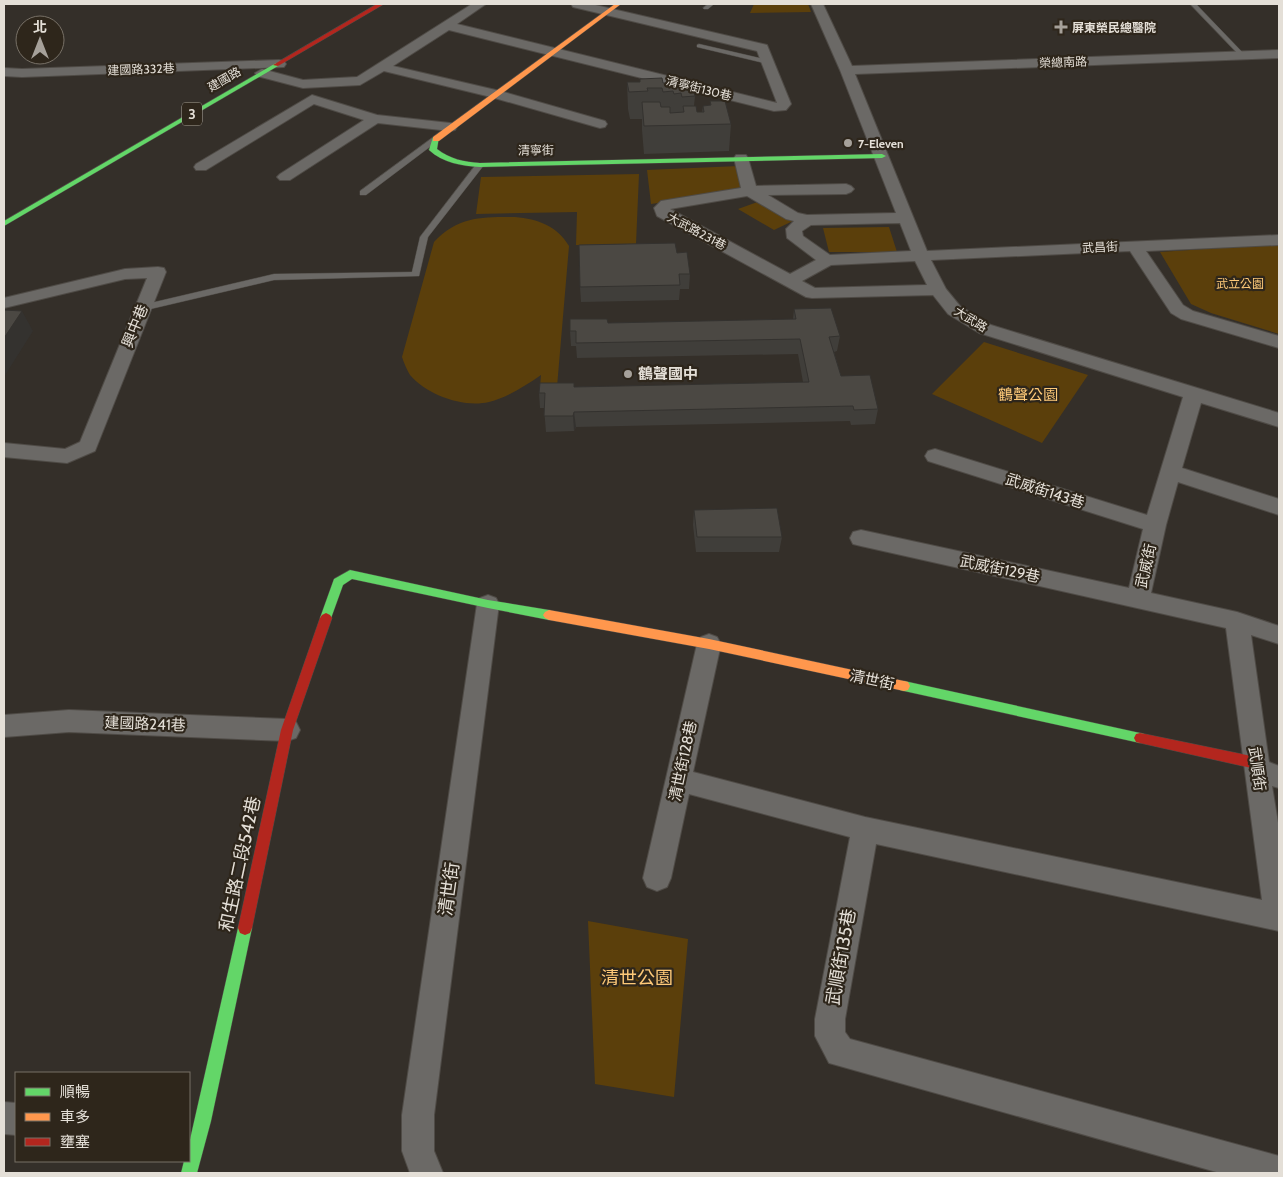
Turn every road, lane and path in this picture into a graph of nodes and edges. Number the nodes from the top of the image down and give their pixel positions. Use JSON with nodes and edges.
{"nodes":[{"id":1,"x":381,"y":4,"type":"edge"},
{"id":2,"x":480,"y":4,"type":"edge"},
{"id":3,"x":577,"y":4,"type":"edge"},
{"id":4,"x":817,"y":4,"type":"edge"},
{"id":5,"x":1193,"y":4,"type":"edge"},
{"id":6,"x":613,"y":7,"type":"edge"},
{"id":7,"x":445,"y":25,"type":"junction"},
{"id":8,"x":699,"y":46,"type":"dead end"},
{"id":9,"x":554,"y":51,"type":"junction"},
{"id":10,"x":1279,"y":54,"type":"edge"},
{"id":11,"x":1243,"y":56,"type":"junction"},
{"id":12,"x":768,"y":62,"type":"junction"},
{"id":13,"x":279,"y":64,"type":"junction"},
{"id":14,"x":382,"y":67,"type":"junction"},
{"id":15,"x":847,"y":70,"type":"junction"},
{"id":16,"x":4,"y":72,"type":"edge"},
{"id":17,"x":262,"y":73,"type":"junction"},
{"id":18,"x":495,"y":94,"type":"junction"},
{"id":19,"x":375,"y":119,"type":"junction"},
{"id":20,"x":600,"y":124,"type":"dead end"},
{"id":21,"x":450,"y":127,"type":"junction"},
{"id":22,"x":435,"y":140,"type":"junction"},
{"id":23,"x":882,"y":156,"type":"junction"},
{"id":24,"x":741,"y":158,"type":"junction"},
{"id":25,"x":480,"y":165,"type":"junction"},
{"id":26,"x":201,"y":167,"type":"dead end"},
{"id":27,"x":285,"y":177,"type":"dead end"},
{"id":28,"x":846,"y":189,"type":"dead end"},
{"id":29,"x":750,"y":191,"type":"junction"},
{"id":30,"x":363,"y":194,"type":"dead end"},
{"id":31,"x":906,"y":218,"type":"junction"},
{"id":32,"x":807,"y":220,"type":"junction"},
{"id":33,"x":4,"y":224,"type":"edge"},
{"id":34,"x":1279,"y":240,"type":"edge"},
{"id":35,"x":1134,"y":245,"type":"junction"},
{"id":36,"x":921,"y":256,"type":"junction"},
{"id":37,"x":827,"y":260,"type":"junction"},
{"id":38,"x":790,"y":280,"type":"junction"},
{"id":39,"x":938,"y":290,"type":"junction"},
{"id":40,"x":4,"y":303,"type":"edge"},
{"id":41,"x":142,"y":308,"type":"junction"},
{"id":42,"x":1279,"y":342,"type":"edge"},
{"id":43,"x":1194,"y":394,"type":"junction"},
{"id":44,"x":1279,"y":420,"type":"edge"},
{"id":45,"x":4,"y":450,"type":"edge"},
{"id":46,"x":935,"y":456,"type":"dead end"},
{"id":47,"x":1171,"y":472,"type":"junction"},
{"id":48,"x":1279,"y":507,"type":"edge"},
{"id":49,"x":1155,"y":525,"type":"junction"},
{"id":50,"x":861,"y":538,"type":"dead end"},
{"id":51,"x":350,"y":574,"type":"joint"},
{"id":52,"x":1138,"y":599,"type":"junction"},
{"id":53,"x":488,"y":604,"type":"junction"},
{"id":54,"x":1238,"y":620,"type":"junction"},
{"id":55,"x":1279,"y":635,"type":"edge"},
{"id":56,"x":709,"y":644,"type":"junction"},
{"id":57,"x":4,"y":726,"type":"edge"},
{"id":58,"x":287,"y":730,"type":"junction"},
{"id":59,"x":1264,"y":770,"type":"edge"},
{"id":60,"x":679,"y":780,"type":"junction"},
{"id":61,"x":865,"y":829,"type":"junction"},
{"id":62,"x":657,"y":878,"type":"dead end"},
{"id":63,"x":1279,"y":917,"type":"edge"},
{"id":64,"x":196,"y":1121,"type":"edge"},
{"id":65,"x":189,"y":1173,"type":"edge"},
{"id":66,"x":426,"y":1173,"type":"edge"},
{"id":67,"x":1279,"y":1173,"type":"edge"}],
"edges":[{"from":1,"to":13,"type":"street","name":"建國路","number":"3"},
{"from":2,"to":7,"type":"street"},
{"from":3,"to":6,"type":"street"},
{"from":4,"to":15,"type":"street","name":"大武路"},
{"from":5,"to":11,"type":"lane"},
{"from":6,"to":9,"type":"street"},
{"from":6,"to":12,"type":"street","name":"清寧街130巷"},
{"from":7,"to":9,"type":"street"},
{"from":7,"to":14,"type":"street"},
{"from":8,"to":12,"type":"lane"},
{"from":9,"to":12,"type":"street","name":"清寧街130巷"},
{"from":9,"to":18,"type":"street"},
{"from":10,"to":11,"type":"street","name":"榮總南路"},
{"from":11,"to":15,"type":"street","name":"榮總南路"},
{"from":13,"to":16,"type":"street","name":"建國路332巷"},
{"from":13,"to":17,"type":"street","name":"建國路","number":"3"},
{"from":14,"to":17,"type":"street"},
{"from":14,"to":18,"type":"street"},
{"from":15,"to":23,"type":"street","name":"大武路"},
{"from":17,"to":33,"type":"street","name":"建國路","number":"3"},
{"from":18,"to":20,"type":"street"},
{"from":18,"to":21,"type":"street"},
{"from":19,"to":21,"type":"street"},
{"from":19,"to":26,"type":"street"},
{"from":19,"to":27,"type":"street"},
{"from":21,"to":22,"type":"street"},
{"from":22,"to":25,"type":"street","name":"清寧街"},
{"from":22,"to":30,"type":"lane"},
{"from":23,"to":24,"type":"street","name":"清寧街"},
{"from":23,"to":31,"type":"street","name":"大武路"},
{"from":24,"to":25,"type":"street","name":"清寧街"},
{"from":24,"to":29,"type":"street"},
{"from":25,"to":41,"type":"lane"},
{"from":28,"to":29,"type":"street"},
{"from":29,"to":32,"type":"street"},
{"from":29,"to":38,"type":"street","name":"大武路231巷"},
{"from":31,"to":32,"type":"street"},
{"from":31,"to":36,"type":"street","name":"大武路"},
{"from":32,"to":37,"type":"street"},
{"from":34,"to":35,"type":"street","name":"武昌街"},
{"from":35,"to":36,"type":"street","name":"武昌街"},
{"from":35,"to":42,"type":"street"},
{"from":36,"to":37,"type":"street"},
{"from":36,"to":39,"type":"street","name":"大武路"},
{"from":37,"to":38,"type":"street"},
{"from":38,"to":39,"type":"street","name":"大武路231巷"},
{"from":39,"to":43,"type":"street","name":"大武路"},
{"from":40,"to":41,"type":"street","name":"興中巷"},
{"from":41,"to":45,"type":"street","name":"興中巷"},
{"from":43,"to":44,"type":"street","name":"大武路"},
{"from":43,"to":47,"type":"street","name":"武威街"},
{"from":46,"to":49,"type":"street","name":"武威街143巷"},
{"from":47,"to":48,"type":"street"},
{"from":47,"to":49,"type":"street","name":"武威街"},
{"from":49,"to":52,"type":"street","name":"武威街"},
{"from":50,"to":52,"type":"street","name":"武威街129巷"},
{"from":51,"to":53,"type":"street","name":"清世街"},
{"from":51,"to":58,"type":"street","name":"和生路二段542巷"},
{"from":52,"to":54,"type":"street","name":"武威街"},
{"from":53,"to":56,"type":"street","name":"清世街"},
{"from":53,"to":66,"type":"street","name":"清世街"},
{"from":54,"to":55,"type":"street","name":"武威街"},
{"from":54,"to":59,"type":"street","name":"武順街"},
{"from":56,"to":59,"type":"street","name":"清世街"},
{"from":56,"to":60,"type":"street","name":"清世街128巷"},
{"from":57,"to":58,"type":"street","name":"建國路241巷"},
{"from":58,"to":64,"type":"street","name":"和生路二段542巷"},
{"from":59,"to":63,"type":"street","name":"武順街"},
{"from":60,"to":61,"type":"street"},
{"from":60,"to":62,"type":"street","name":"清世街128巷"},
{"from":61,"to":63,"type":"street"},
{"from":61,"to":67,"type":"street","name":"武順街135巷"},
{"from":64,"to":65,"type":"street","name":"和生路二段542巷"}]}
